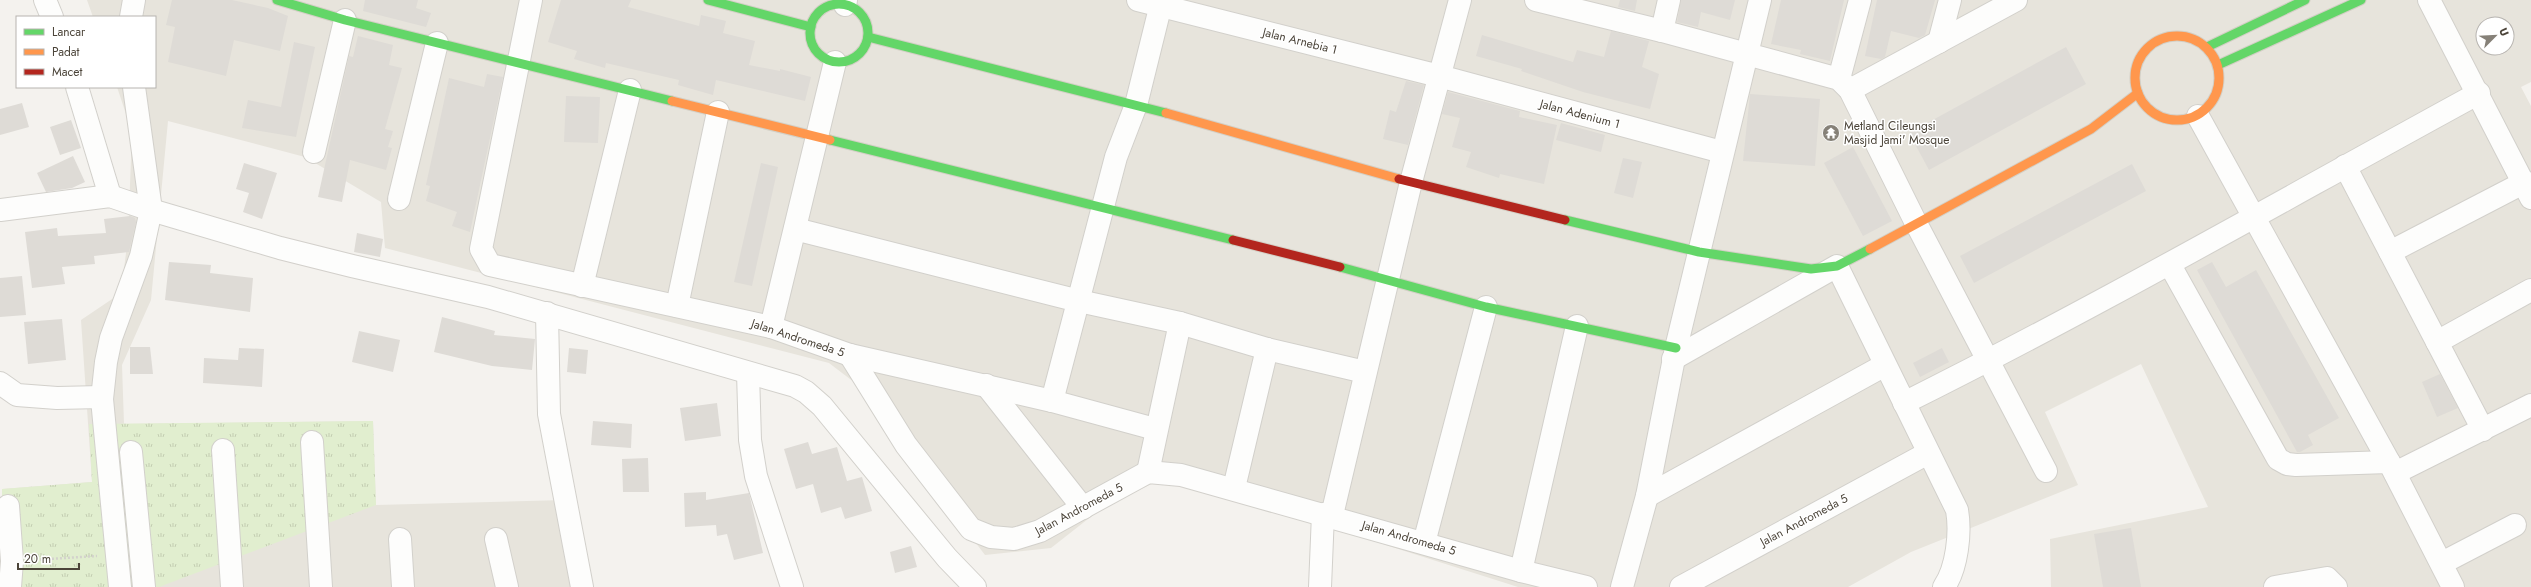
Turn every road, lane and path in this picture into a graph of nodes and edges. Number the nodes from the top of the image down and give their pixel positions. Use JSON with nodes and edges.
{"nodes":[{"id":1,"x":45,"y":0,"type":"edge"},
{"id":2,"x":134,"y":0,"type":"edge"},
{"id":3,"x":277,"y":0,"type":"edge"},
{"id":4,"x":531,"y":0,"type":"edge"},
{"id":5,"x":708,"y":0,"type":"edge"},
{"id":6,"x":1138,"y":0,"type":"edge"},
{"id":7,"x":1460,"y":0,"type":"edge"},
{"id":8,"x":1536,"y":0,"type":"edge"},
{"id":9,"x":1669,"y":0,"type":"edge"},
{"id":10,"x":1760,"y":0,"type":"edge"},
{"id":11,"x":1860,"y":0,"type":"edge"},
{"id":12,"x":1950,"y":0,"type":"edge"},
{"id":13,"x":2016,"y":0,"type":"edge"},
{"id":14,"x":2305,"y":0,"type":"edge"},
{"id":15,"x":2361,"y":0,"type":"edge"},
{"id":16,"x":2429,"y":0,"type":"edge"},
{"id":17,"x":846,"y":2,"type":"edge"},
{"id":18,"x":1558,"y":2,"type":"edge"},
{"id":19,"x":1162,"y":3,"type":"edge"},
{"id":20,"x":52,"y":16,"type":"edge"},
{"id":21,"x":132,"y":16,"type":"edge"},
{"id":22,"x":345,"y":20,"type":"junction"},
{"id":23,"x":811,"y":27,"type":"junction"},
{"id":24,"x":1662,"y":31,"type":"junction"},
{"id":25,"x":868,"y":37,"type":"junction"},
{"id":26,"x":437,"y":42,"type":"junction"},
{"id":27,"x":1939,"y":42,"type":"junction"},
{"id":28,"x":2206,"y":47,"type":"junction"},
{"id":29,"x":1745,"y":55,"type":"junction"},
{"id":30,"x":519,"y":62,"type":"junction"},
{"id":31,"x":835,"y":62,"type":"junction"},
{"id":32,"x":2218,"y":65,"type":"junction"},
{"id":33,"x":1439,"y":76,"type":"junction"},
{"id":34,"x":1845,"y":85,"type":"junction"},
{"id":35,"x":77,"y":88,"type":"edge"},
{"id":36,"x":134,"y":88,"type":"edge"},
{"id":37,"x":630,"y":90,"type":"junction"},
{"id":38,"x":2138,"y":93,"type":"junction"},
{"id":39,"x":2479,"y":93,"type":"junction"},
{"id":40,"x":1136,"y":105,"type":"junction"},
{"id":41,"x":718,"y":112,"type":"junction"},
{"id":42,"x":2198,"y":116,"type":"junction"},
{"id":43,"x":817,"y":136,"type":"junction"},
{"id":44,"x":314,"y":152,"type":"dead end"},
{"id":45,"x":1722,"y":152,"type":"junction"},
{"id":46,"x":2345,"y":166,"type":"junction"},
{"id":47,"x":1411,"y":182,"type":"junction"},
{"id":48,"x":2528,"y":190,"type":"edge"},
{"id":49,"x":110,"y":196,"type":"junction"},
{"id":50,"x":399,"y":199,"type":"dead end"},
{"id":51,"x":1103,"y":207,"type":"junction"},
{"id":52,"x":0,"y":210,"type":"edge"},
{"id":53,"x":151,"y":210,"type":"junction"},
{"id":54,"x":2254,"y":217,"type":"junction"},
{"id":55,"x":1917,"y":225,"type":"junction"},
{"id":56,"x":795,"y":229,"type":"junction"},
{"id":57,"x":1699,"y":252,"type":"junction"},
{"id":58,"x":2390,"y":252,"type":"junction"},
{"id":59,"x":2170,"y":265,"type":"junction"},
{"id":60,"x":1837,"y":266,"type":"junction"},
{"id":61,"x":1387,"y":279,"type":"junction"},
{"id":62,"x":582,"y":286,"type":"junction"},
{"id":63,"x":2531,"y":290,"type":"edge"},
{"id":64,"x":1079,"y":301,"type":"junction"},
{"id":65,"x":677,"y":306,"type":"junction"},
{"id":66,"x":1486,"y":306,"type":"junction"},
{"id":67,"x":546,"y":313,"type":"junction"},
{"id":68,"x":1180,"y":323,"type":"junction"},
{"id":69,"x":1577,"y":326,"type":"junction"},
{"id":70,"x":771,"y":327,"type":"junction"},
{"id":71,"x":2437,"y":342,"type":"junction"},
{"id":72,"x":1267,"y":349,"type":"junction"},
{"id":73,"x":1675,"y":354,"type":"junction"},
{"id":74,"x":850,"y":355,"type":"junction"},
{"id":75,"x":1989,"y":361,"type":"junction"},
{"id":76,"x":1884,"y":365,"type":"junction"},
{"id":77,"x":1365,"y":372,"type":"junction"},
{"id":78,"x":748,"y":373,"type":"junction"},
{"id":79,"x":0,"y":383,"type":"edge"},
{"id":80,"x":986,"y":385,"type":"junction"},
{"id":81,"x":102,"y":397,"type":"junction"},
{"id":82,"x":1052,"y":401,"type":"junction"},
{"id":83,"x":1904,"y":403,"type":"junction"},
{"id":84,"x":2531,"y":405,"type":"edge"},
{"id":85,"x":1155,"y":429,"type":"junction"},
{"id":86,"x":2483,"y":430,"type":"junction"},
{"id":87,"x":312,"y":442,"type":"dead end"},
{"id":88,"x":223,"y":450,"type":"dead end"},
{"id":89,"x":131,"y":452,"type":"dead end"},
{"id":90,"x":1928,"y":453,"type":"junction"},
{"id":91,"x":2392,"y":467,"type":"junction"},
{"id":92,"x":2046,"y":471,"type":"dead end"},
{"id":93,"x":1148,"y":472,"type":"junction"},
{"id":94,"x":1234,"y":488,"type":"junction"},
{"id":95,"x":1647,"y":496,"type":"junction"},
{"id":96,"x":8,"y":506,"type":"dead end"},
{"id":97,"x":1084,"y":508,"type":"junction"},
{"id":98,"x":1327,"y":515,"type":"junction"},
{"id":99,"x":2515,"y":525,"type":"dead end"},
{"id":100,"x":400,"y":539,"type":"dead end"},
{"id":101,"x":496,"y":539,"type":"dead end"},
{"id":102,"x":1424,"y":543,"type":"junction"},
{"id":103,"x":117,"y":555,"type":"junction"},
{"id":104,"x":12,"y":561,"type":"junction"},
{"id":105,"x":2442,"y":563,"type":"junction"},
{"id":106,"x":1520,"y":571,"type":"junction"},
{"id":107,"x":10,"y":587,"type":"edge"},
{"id":108,"x":120,"y":587,"type":"edge"},
{"id":109,"x":144,"y":587,"type":"edge"},
{"id":110,"x":232,"y":587,"type":"edge"},
{"id":111,"x":321,"y":587,"type":"edge"},
{"id":112,"x":403,"y":587,"type":"edge"},
{"id":113,"x":507,"y":587,"type":"edge"},
{"id":114,"x":582,"y":587,"type":"edge"},
{"id":115,"x":792,"y":587,"type":"edge"},
{"id":116,"x":975,"y":587,"type":"edge"},
{"id":117,"x":1320,"y":587,"type":"edge"},
{"id":118,"x":1586,"y":587,"type":"edge"},
{"id":119,"x":1622,"y":587,"type":"edge"},
{"id":120,"x":1680,"y":587,"type":"edge"},
{"id":121,"x":1944,"y":587,"type":"edge"},
{"id":122,"x":2275,"y":587,"type":"edge"},
{"id":123,"x":2336,"y":587,"type":"edge"},
{"id":124,"x":2453,"y":587,"type":"edge"}],
"edges":[{"from":1,"to":20,"type":"street"},
{"from":2,"to":21,"type":"street"},
{"from":3,"to":22,"type":"street"},
{"from":4,"to":30,"type":"street"},
{"from":5,"to":23,"type":"street"},
{"from":6,"to":19,"type":"street","name":"Jalan Arnebia 1"},
{"from":7,"to":33,"type":"street"},
{"from":8,"to":18,"type":"street"},
{"from":9,"to":24,"type":"street"},
{"from":10,"to":29,"type":"street"},
{"from":11,"to":34,"type":"street"},
{"from":12,"to":27,"type":"street"},
{"from":13,"to":27,"type":"street"},
{"from":14,"to":28,"type":"street"},
{"from":15,"to":32,"type":"street"},
{"from":16,"to":39,"type":"street"},
{"from":17,"to":23,"type":"street"},
{"from":17,"to":25,"type":"street"},
{"from":18,"to":24,"type":"street"},
{"from":19,"to":33,"type":"street","name":"Jalan Arnebia 1"},
{"from":19,"to":40,"type":"street"},
{"from":22,"to":26,"type":"street"},
{"from":22,"to":44,"type":"street"},
{"from":23,"to":31,"type":"street"},
{"from":24,"to":29,"type":"street"},
{"from":25,"to":31,"type":"street"},
{"from":25,"to":40,"type":"street"},
{"from":26,"to":30,"type":"street"},
{"from":26,"to":50,"type":"street"},
{"from":27,"to":34,"type":"street"},
{"from":28,"to":32,"type":"street"},
{"from":28,"to":38,"type":"street"},
{"from":29,"to":34,"type":"street"},
{"from":29,"to":45,"type":"street"},
{"from":30,"to":37,"type":"street"},
{"from":30,"to":62,"type":"street","name":"Jalan Andromeda 5"},
{"from":31,"to":43,"type":"street"},
{"from":32,"to":42,"type":"street"},
{"from":33,"to":45,"type":"street","name":"Jalan Adenium 1"},
{"from":33,"to":47,"type":"street"},
{"from":34,"to":55,"type":"street"},
{"from":35,"to":49,"type":"street"},
{"from":36,"to":53,"type":"street"},
{"from":37,"to":41,"type":"street"},
{"from":37,"to":62,"type":"street"},
{"from":38,"to":42,"type":"street"},
{"from":38,"to":55,"type":"street"},
{"from":39,"to":46,"type":"street"},
{"from":39,"to":48,"type":"street"},
{"from":40,"to":47,"type":"street"},
{"from":40,"to":51,"type":"street"},
{"from":41,"to":43,"type":"street"},
{"from":41,"to":65,"type":"street"},
{"from":42,"to":54,"type":"street"},
{"from":43,"to":51,"type":"street"},
{"from":43,"to":56,"type":"street"},
{"from":45,"to":57,"type":"street"},
{"from":46,"to":54,"type":"street"},
{"from":46,"to":58,"type":"street"},
{"from":47,"to":57,"type":"street"},
{"from":47,"to":61,"type":"street"},
{"from":48,"to":58,"type":"street"},
{"from":49,"to":52,"type":"street"},
{"from":49,"to":53,"type":"street"},
{"from":51,"to":61,"type":"street"},
{"from":51,"to":64,"type":"street"},
{"from":53,"to":67,"type":"street"},
{"from":53,"to":81,"type":"street"},
{"from":54,"to":59,"type":"street"},
{"from":54,"to":91,"type":"street"},
{"from":55,"to":60,"type":"street"},
{"from":55,"to":75,"type":"street"},
{"from":56,"to":64,"type":"street"},
{"from":56,"to":70,"type":"street"},
{"from":57,"to":60,"type":"street"},
{"from":57,"to":73,"type":"street"},
{"from":58,"to":71,"type":"street"},
{"from":59,"to":75,"type":"street"},
{"from":59,"to":91,"type":"street"},
{"from":60,"to":73,"type":"street"},
{"from":60,"to":76,"type":"street"},
{"from":61,"to":66,"type":"street"},
{"from":61,"to":77,"type":"street"},
{"from":62,"to":65,"type":"street","name":"Jalan Andromeda 5"},
{"from":63,"to":71,"type":"street"},
{"from":64,"to":68,"type":"street"},
{"from":64,"to":82,"type":"street"},
{"from":65,"to":70,"type":"street","name":"Jalan Andromeda 5"},
{"from":66,"to":69,"type":"street"},
{"from":66,"to":102,"type":"street"},
{"from":67,"to":78,"type":"street"},
{"from":67,"to":114,"type":"street"},
{"from":68,"to":72,"type":"street"},
{"from":68,"to":85,"type":"street"},
{"from":69,"to":73,"type":"street"},
{"from":69,"to":106,"type":"street"},
{"from":70,"to":74,"type":"street","name":"Jalan Andromeda 5"},
{"from":71,"to":86,"type":"street"},
{"from":72,"to":77,"type":"street"},
{"from":72,"to":94,"type":"street"},
{"from":73,"to":95,"type":"street"},
{"from":74,"to":80,"type":"street"},
{"from":74,"to":97,"type":"street","name":"Jalan Andromeda 5"},
{"from":75,"to":83,"type":"street"},
{"from":75,"to":92,"type":"street"},
{"from":76,"to":83,"type":"street"},
{"from":76,"to":95,"type":"street"},
{"from":77,"to":98,"type":"street"},
{"from":78,"to":115,"type":"street"},
{"from":78,"to":116,"type":"street"},
{"from":79,"to":81,"type":"street"},
{"from":80,"to":82,"type":"street"},
{"from":80,"to":97,"type":"street"},
{"from":81,"to":103,"type":"street"},
{"from":82,"to":85,"type":"street"},
{"from":83,"to":90,"type":"street"},
{"from":84,"to":86,"type":"street"},
{"from":85,"to":93,"type":"street"},
{"from":86,"to":91,"type":"street"},
{"from":87,"to":111,"type":"street"},
{"from":88,"to":110,"type":"street"},
{"from":89,"to":109,"type":"street"},
{"from":90,"to":120,"type":"street","name":"Jalan Andromeda 5"},
{"from":90,"to":121,"type":"street"},
{"from":91,"to":105,"type":"street"},
{"from":93,"to":94,"type":"street","name":"Jalan Andromeda 5"},
{"from":93,"to":97,"type":"street","name":"Jalan Andromeda 5"},
{"from":94,"to":98,"type":"street","name":"Jalan Andromeda 5"},
{"from":95,"to":119,"type":"street"},
{"from":96,"to":104,"type":"street"},
{"from":98,"to":102,"type":"street","name":"Jalan Andromeda 5"},
{"from":98,"to":117,"type":"street"},
{"from":99,"to":105,"type":"street"},
{"from":100,"to":112,"type":"street"},
{"from":101,"to":113,"type":"street"},
{"from":102,"to":106,"type":"street","name":"Jalan Andromeda 5"},
{"from":103,"to":104,"type":"path"},
{"from":103,"to":108,"type":"street"},
{"from":104,"to":107,"type":"street"},
{"from":105,"to":124,"type":"street"},
{"from":106,"to":118,"type":"street","name":"Jalan Andromeda 5"},
{"from":122,"to":123,"type":"street"}]}
